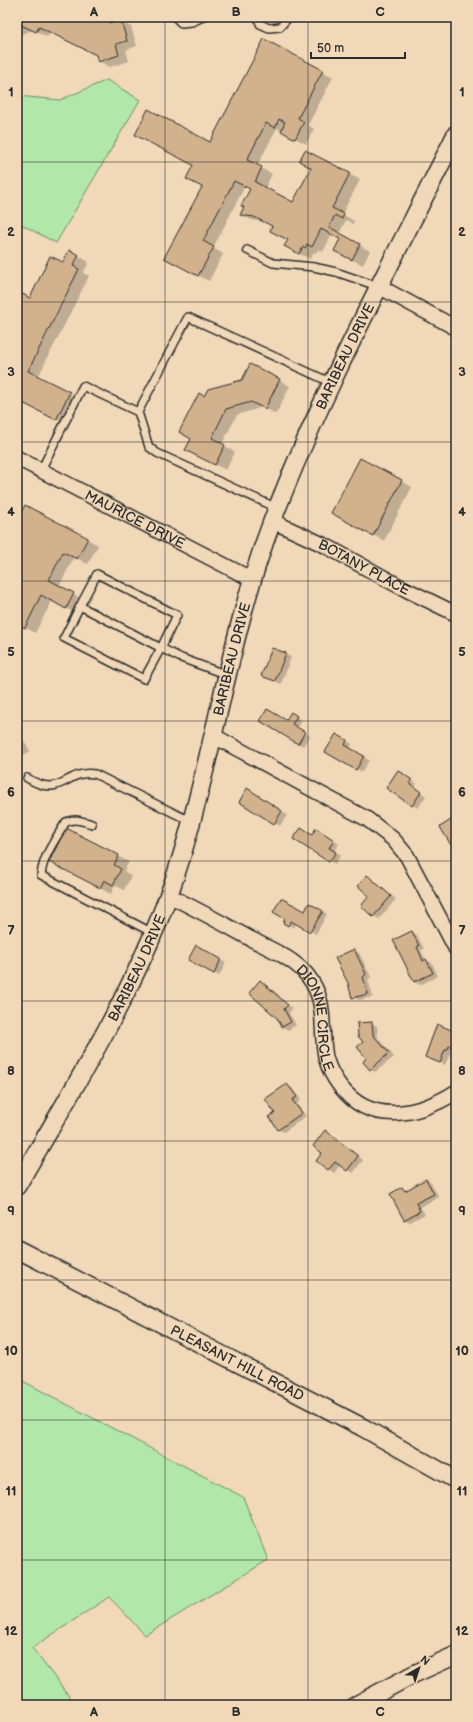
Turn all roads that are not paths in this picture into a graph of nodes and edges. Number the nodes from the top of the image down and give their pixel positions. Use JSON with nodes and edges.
{"nodes":[{"id":1,"x":175,"y":17,"type":"edge"},
{"id":2,"x":203,"y":17,"type":"edge"},
{"id":3,"x":258,"y":17,"type":"edge"},
{"id":4,"x":289,"y":17,"type":"edge"},
{"id":5,"x":456,"y":134,"type":"edge"},
{"id":6,"x":247,"y":250,"type":"dead end"},
{"id":7,"x":380,"y":287,"type":"junction"},
{"id":8,"x":456,"y":328,"type":"edge"},
{"id":9,"x":332,"y":383,"type":"junction"},
{"id":10,"x":138,"y":412,"type":"junction"},
{"id":11,"x":17,"y":458,"type":"edge"},
{"id":12,"x":41,"y":470,"type":"junction"},
{"id":13,"x":275,"y":515,"type":"junction"},
{"id":14,"x":253,"y":580,"type":"junction"},
{"id":15,"x":80,"y":606,"type":"junction"},
{"id":16,"x":456,"y":614,"type":"edge"},
{"id":17,"x":161,"y":648,"type":"junction"},
{"id":18,"x":226,"y":675,"type":"junction"},
{"id":19,"x":212,"y":735,"type":"junction"},
{"id":20,"x":27,"y":778,"type":"dead end"},
{"id":21,"x":192,"y":822,"type":"junction"},
{"id":22,"x":92,"y":824,"type":"dead end"},
{"id":23,"x":168,"y":895,"type":"junction"},
{"id":24,"x":153,"y":933,"type":"junction"},
{"id":25,"x":456,"y":949,"type":"edge"},
{"id":26,"x":456,"y":1092,"type":"edge"},
{"id":27,"x":17,"y":1186,"type":"edge"},
{"id":28,"x":17,"y":1249,"type":"edge"},
{"id":29,"x":456,"y":1480,"type":"edge"},
{"id":30,"x":456,"y":1654,"type":"edge"},
{"id":31,"x":356,"y":1705,"type":"edge"}],
"edges":[{"from":1,"to":2,"type":"lane"},
{"from":3,"to":4,"type":"lane"},
{"from":5,"to":7,"type":"street","name":"BARIBEAU DRIVE"},
{"from":6,"to":7,"type":"lane"},
{"from":7,"to":8,"type":"street"},
{"from":7,"to":9,"type":"street","name":"BARIBEAU DRIVE"},
{"from":9,"to":10,"type":"lane"},
{"from":9,"to":13,"type":"street","name":"BARIBEAU DRIVE"},
{"from":10,"to":12,"type":"lane"},
{"from":10,"to":13,"type":"lane"},
{"from":11,"to":12,"type":"street","name":"MAURICE DRIVE"},
{"from":12,"to":14,"type":"street","name":"MAURICE DRIVE"},
{"from":13,"to":14,"type":"street","name":"BARIBEAU DRIVE"},
{"from":13,"to":16,"type":"street","name":"BOTANY PLACE"},
{"from":14,"to":18,"type":"street","name":"BARIBEAU DRIVE"},
{"from":15,"to":17,"type":"lane"},
{"from":15,"to":17,"type":"lane"},
{"from":15,"to":17,"type":"lane"},
{"from":17,"to":18,"type":"lane"},
{"from":18,"to":19,"type":"street","name":"BARIBEAU DRIVE"},
{"from":19,"to":21,"type":"street","name":"BARIBEAU DRIVE"},
{"from":19,"to":25,"type":"street"},
{"from":20,"to":21,"type":"lane"},
{"from":21,"to":23,"type":"street","name":"BARIBEAU DRIVE"},
{"from":22,"to":24,"type":"lane"},
{"from":23,"to":24,"type":"street","name":"BARIBEAU DRIVE"},
{"from":23,"to":26,"type":"street","name":"DIONNE CIRCLE"},
{"from":24,"to":27,"type":"street","name":"BARIBEAU DRIVE"},
{"from":28,"to":29,"type":"street","name":"PLEASANT HILL ROAD"},
{"from":30,"to":31,"type":"street"}]}
